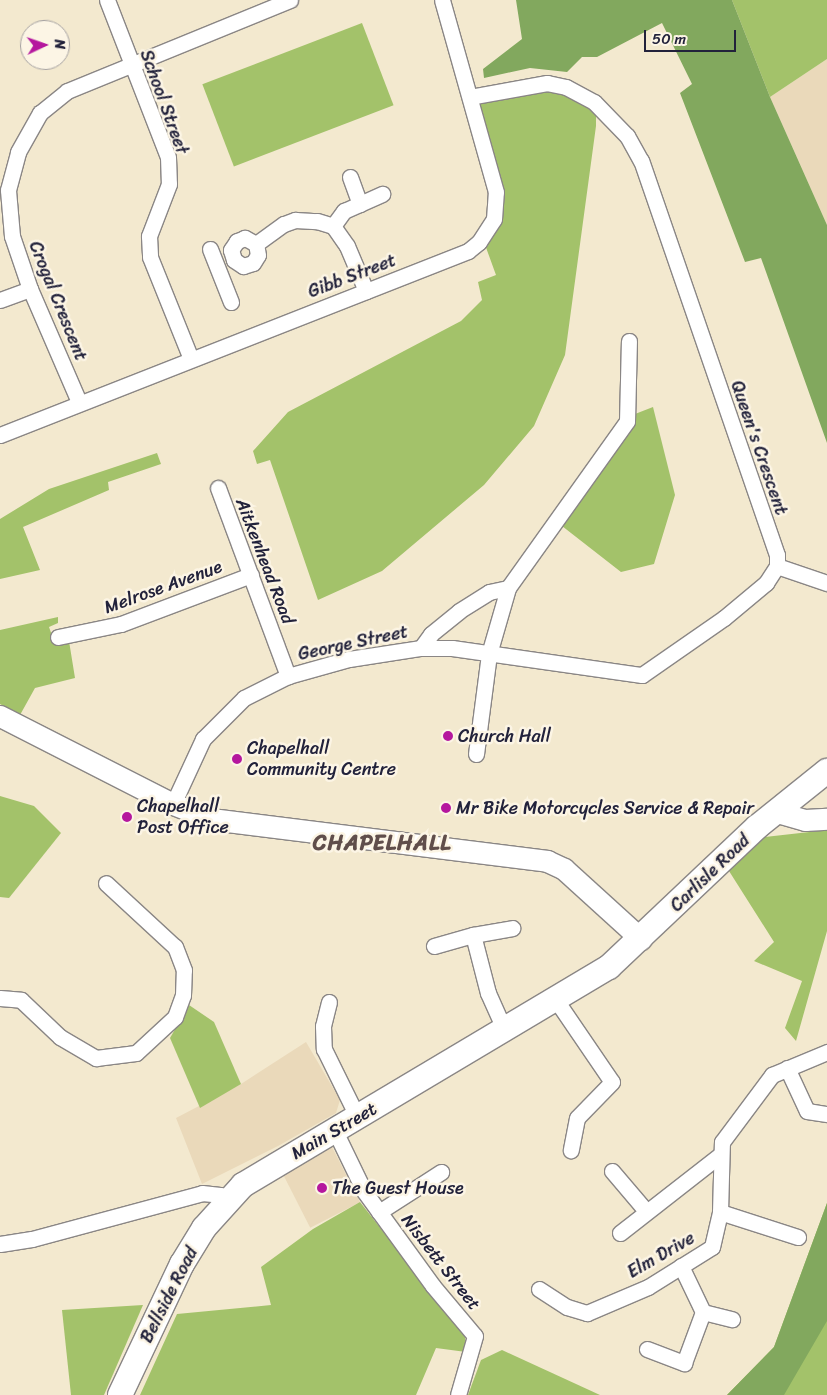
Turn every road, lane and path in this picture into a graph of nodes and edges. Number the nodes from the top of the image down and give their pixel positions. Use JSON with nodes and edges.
{"nodes":[{"id":1,"x":106,"y":0,"type":"edge"},
{"id":2,"x":290,"y":0,"type":"edge"},
{"id":3,"x":442,"y":0,"type":"edge"},
{"id":4,"x":130,"y":62,"type":"junction"},
{"id":5,"x":470,"y":97,"type":"junction"},
{"id":6,"x":350,"y":177,"type":"dead end"},
{"id":7,"x":382,"y":194,"type":"dead end"},
{"id":8,"x":360,"y":204,"type":"junction"},
{"id":9,"x":333,"y":226,"type":"junction"},
{"id":10,"x":210,"y":249,"type":"dead end"},
{"id":11,"x":216,"y":263,"type":"junction"},
{"id":12,"x":30,"y":289,"type":"junction"},
{"id":13,"x":366,"y":291,"type":"junction"},
{"id":14,"x":0,"y":300,"type":"edge"},
{"id":15,"x":231,"y":302,"type":"dead end"},
{"id":16,"x":629,"y":341,"type":"dead end"},
{"id":17,"x":191,"y":359,"type":"junction"},
{"id":18,"x":79,"y":402,"type":"junction"},
{"id":19,"x":0,"y":435,"type":"edge"},
{"id":20,"x":218,"y":488,"type":"dead end"},
{"id":21,"x":777,"y":566,"type":"junction"},
{"id":22,"x":250,"y":575,"type":"junction"},
{"id":23,"x":827,"y":583,"type":"edge"},
{"id":24,"x":508,"y":588,"type":"junction"},
{"id":25,"x":58,"y":637,"type":"dead end"},
{"id":26,"x":421,"y":648,"type":"junction"},
{"id":27,"x":489,"y":654,"type":"junction"},
{"id":28,"x":288,"y":676,"type":"junction"},
{"id":29,"x":0,"y":716,"type":"edge"},
{"id":30,"x":476,"y":754,"type":"dead end"},
{"id":31,"x":827,"y":771,"type":"edge"},
{"id":32,"x":173,"y":804,"type":"junction"},
{"id":33,"x":778,"y":812,"type":"junction"},
{"id":34,"x":827,"y":819,"type":"edge"},
{"id":35,"x":106,"y":883,"type":"dead end"},
{"id":36,"x":512,"y":928,"type":"dead end"},
{"id":37,"x":473,"y":935,"type":"junction"},
{"id":38,"x":642,"y":939,"type":"junction"},
{"id":39,"x":434,"y":946,"type":"dead end"},
{"id":40,"x":0,"y":998,"type":"edge"},
{"id":41,"x":556,"y":1000,"type":"junction"},
{"id":42,"x":329,"y":1002,"type":"dead end"},
{"id":43,"x":505,"y":1030,"type":"junction"},
{"id":44,"x":827,"y":1052,"type":"edge"},
{"id":45,"x":787,"y":1068,"type":"junction"},
{"id":46,"x":827,"y":1114,"type":"edge"},
{"id":47,"x":358,"y":1118,"type":"junction"},
{"id":48,"x":335,"y":1131,"type":"junction"},
{"id":49,"x":571,"y":1150,"type":"dead end"},
{"id":50,"x":720,"y":1155,"type":"junction"},
{"id":51,"x":612,"y":1171,"type":"dead end"},
{"id":52,"x":442,"y":1172,"type":"dead end"},
{"id":53,"x":227,"y":1200,"type":"junction"},
{"id":54,"x":646,"y":1211,"type":"junction"},
{"id":55,"x":379,"y":1212,"type":"junction"},
{"id":56,"x":720,"y":1212,"type":"junction"},
{"id":57,"x":620,"y":1233,"type":"dead end"},
{"id":58,"x":798,"y":1237,"type":"dead end"},
{"id":59,"x":0,"y":1244,"type":"edge"},
{"id":60,"x":681,"y":1266,"type":"junction"},
{"id":61,"x":539,"y":1289,"type":"dead end"},
{"id":62,"x":703,"y":1312,"type":"junction"},
{"id":63,"x":732,"y":1318,"type":"dead end"},
{"id":64,"x":647,"y":1349,"type":"dead end"},
{"id":65,"x":120,"y":1395,"type":"edge"},
{"id":66,"x":458,"y":1395,"type":"edge"}],
"edges":[{"from":1,"to":4,"type":"street","name":"School Street"},
{"from":2,"to":4,"type":"street","name":"Crogal Crescent"},
{"from":3,"to":5,"type":"street","name":"Gibb Street"},
{"from":4,"to":12,"type":"street","name":"Crogal Crescent"},
{"from":4,"to":17,"type":"street","name":"School Street"},
{"from":5,"to":13,"type":"street","name":"Gibb Street"},
{"from":5,"to":21,"type":"street","name":"Queen's Crescent"},
{"from":6,"to":8,"type":"street"},
{"from":7,"to":8,"type":"street"},
{"from":8,"to":9,"type":"street"},
{"from":9,"to":11,"type":"street"},
{"from":9,"to":13,"type":"street"},
{"from":10,"to":11,"type":"street"},
{"from":11,"to":15,"type":"street"},
{"from":12,"to":14,"type":"street"},
{"from":12,"to":18,"type":"street","name":"Crogal Crescent"},
{"from":13,"to":17,"type":"street","name":"Gibb Street"},
{"from":16,"to":24,"type":"street"},
{"from":17,"to":18,"type":"street","name":"Gibb Street"},
{"from":18,"to":19,"type":"street","name":"Gibb Street"},
{"from":20,"to":22,"type":"street","name":"Aitkenhead Road"},
{"from":21,"to":23,"type":"street"},
{"from":21,"to":27,"type":"street"},
{"from":22,"to":25,"type":"street","name":"Melrose Avenue"},
{"from":22,"to":28,"type":"street","name":"Aitkenhead Road"},
{"from":24,"to":26,"type":"street","name":"George Street"},
{"from":24,"to":27,"type":"street"},
{"from":26,"to":27,"type":"street"},
{"from":26,"to":28,"type":"street","name":"George Street"},
{"from":27,"to":30,"type":"street"},
{"from":28,"to":32,"type":"street","name":"George Street"},
{"from":29,"to":32,"type":"street"},
{"from":31,"to":33,"type":"main road","name":"Carlisle Road"},
{"from":32,"to":38,"type":"street"},
{"from":33,"to":34,"type":"street"},
{"from":33,"to":38,"type":"main road","name":"Carlisle Road"},
{"from":35,"to":40,"type":"street"},
{"from":36,"to":37,"type":"street"},
{"from":37,"to":39,"type":"street"},
{"from":37,"to":43,"type":"street"},
{"from":38,"to":41,"type":"main road","name":"Main Street"},
{"from":41,"to":43,"type":"main road","name":"Main Street"},
{"from":41,"to":49,"type":"street"},
{"from":42,"to":47,"type":"street"},
{"from":43,"to":47,"type":"main road","name":"Main Street"},
{"from":44,"to":45,"type":"street","name":"Elm Drive"},
{"from":45,"to":46,"type":"street"},
{"from":45,"to":50,"type":"street","name":"Elm Drive"},
{"from":47,"to":48,"type":"main road","name":"Main Street"},
{"from":48,"to":53,"type":"main road","name":"Main Street"},
{"from":48,"to":55,"type":"street","name":"Nisbett Street"},
{"from":50,"to":54,"type":"street"},
{"from":50,"to":56,"type":"street","name":"Elm Drive"},
{"from":51,"to":54,"type":"street"},
{"from":52,"to":55,"type":"street"},
{"from":53,"to":59,"type":"street"},
{"from":53,"to":65,"type":"main road","name":"Bellside Road"},
{"from":54,"to":57,"type":"street"},
{"from":55,"to":66,"type":"street","name":"Nisbett Street"},
{"from":56,"to":58,"type":"street"},
{"from":56,"to":60,"type":"street","name":"Elm Drive"},
{"from":60,"to":61,"type":"street","name":"Elm Drive"},
{"from":60,"to":62,"type":"street"},
{"from":62,"to":63,"type":"street"},
{"from":62,"to":64,"type":"street"}]}
